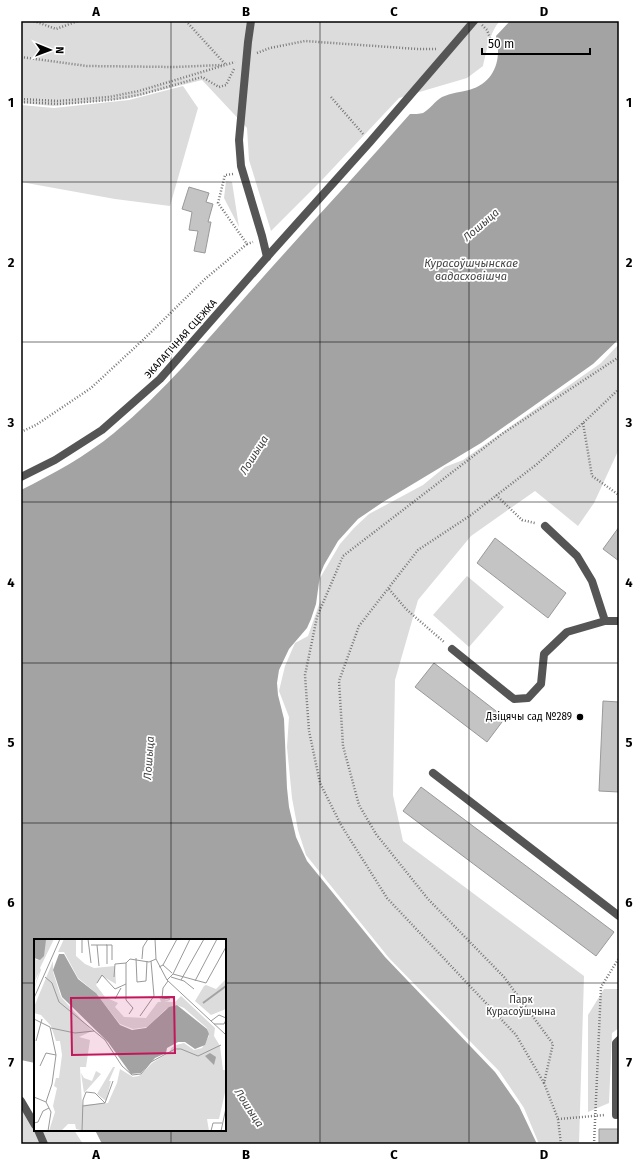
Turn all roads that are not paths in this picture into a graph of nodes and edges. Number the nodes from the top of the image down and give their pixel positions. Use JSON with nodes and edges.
{"nodes":[{"id":1,"x":251,"y":21,"type":"edge"},
{"id":2,"x":474,"y":21,"type":"edge"},
{"id":3,"x":267,"y":257,"type":"junction"},
{"id":4,"x":21,"y":477,"type":"edge"},
{"id":5,"x":545,"y":526,"type":"dead end"},
{"id":6,"x":605,"y":620,"type":"junction"},
{"id":7,"x":619,"y":621,"type":"edge"},
{"id":8,"x":452,"y":649,"type":"road end"},
{"id":9,"x":433,"y":773,"type":"dead end"},
{"id":10,"x":619,"y":916,"type":"edge"},
{"id":11,"x":619,"y":1040,"type":"edge"},
{"id":12,"x":21,"y":1101,"type":"edge"},
{"id":13,"x":616,"y":1115,"type":"road end"},
{"id":14,"x":34,"y":1123,"type":"edge"},
{"id":15,"x":38,"y":1131,"type":"edge"},
{"id":16,"x":44,"y":1144,"type":"edge"}],
"edges":[{"from":1,"to":3,"type":"street"},
{"from":2,"to":3,"type":"street","name":"ЭКАЛАГІЧНАЯ СЦЕЖКА"},
{"from":3,"to":4,"type":"street","name":"ЭКАЛАГІЧНАЯ СЦЕЖКА"},
{"from":5,"to":6,"type":"street"},
{"from":6,"to":7,"type":"street"},
{"from":6,"to":8,"type":"street"},
{"from":9,"to":10,"type":"street"},
{"from":11,"to":13,"type":"street"},
{"from":12,"to":14,"type":"street"},
{"from":15,"to":16,"type":"street"}]}
